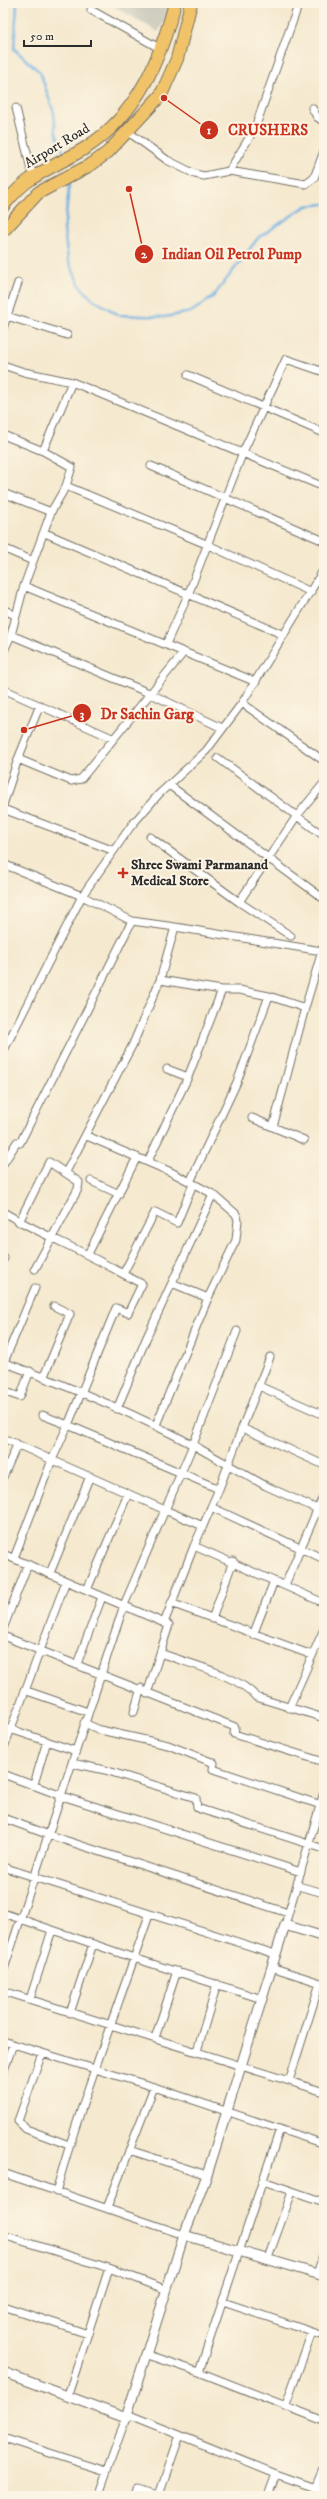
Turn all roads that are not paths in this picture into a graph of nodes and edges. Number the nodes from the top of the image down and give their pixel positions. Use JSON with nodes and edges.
{"nodes":[{"id":1,"x":175,"y":3,"type":"edge"},
{"id":2,"x":191,"y":3,"type":"edge"},
{"id":3,"x":299,"y":3,"type":"edge"},
{"id":4,"x":91,"y":10,"type":"dead end"},
{"id":5,"x":161,"y":50,"type":"junction"},
{"id":6,"x":16,"y":108,"type":"dead end"},
{"id":7,"x":312,"y":108,"type":"dead end"},
{"id":8,"x":324,"y":122,"type":"edge"},
{"id":9,"x":127,"y":131,"type":"junction"},
{"id":10,"x":324,"y":151,"type":"edge"},
{"id":11,"x":229,"y":171,"type":"junction"},
{"id":12,"x":34,"y":176,"type":"junction"},
{"id":13,"x":3,"y":206,"type":"edge"},
{"id":14,"x":5,"y":225,"type":"edge"},
{"id":15,"x":18,"y":283,"type":"dead end"},
{"id":16,"x":7,"y":316,"type":"junction"},
{"id":17,"x":3,"y":328,"type":"edge"},
{"id":18,"x":67,"y":335,"type":"dead end"},
{"id":19,"x":3,"y":364,"type":"edge"},
{"id":20,"x":324,"y":372,"type":"edge"},
{"id":21,"x":188,"y":375,"type":"dead end"},
{"id":22,"x":72,"y":382,"type":"junction"},
{"id":23,"x":265,"y":408,"type":"junction"},
{"id":24,"x":324,"y":433,"type":"edge"},
{"id":25,"x":3,"y":435,"type":"edge"},
{"id":26,"x":43,"y":451,"type":"junction"},
{"id":27,"x":243,"y":452,"type":"junction"},
{"id":28,"x":151,"y":466,"type":"dead end"},
{"id":29,"x":66,"y":486,"type":"junction"},
{"id":30,"x":324,"y":487,"type":"edge"},
{"id":31,"x":3,"y":492,"type":"edge"},
{"id":32,"x":226,"y":498,"type":"junction"},
{"id":33,"x":51,"y":512,"type":"junction"},
{"id":34,"x":45,"y":533,"type":"junction"},
{"id":35,"x":324,"y":541,"type":"edge"},
{"id":36,"x":206,"y":544,"type":"junction"},
{"id":37,"x":3,"y":548,"type":"edge"},
{"id":38,"x":33,"y":561,"type":"junction"},
{"id":39,"x":324,"y":569,"type":"edge"},
{"id":40,"x":24,"y":586,"type":"junction"},
{"id":41,"x":311,"y":592,"type":"junction"},
{"id":42,"x":188,"y":595,"type":"junction"},
{"id":43,"x":3,"y":609,"type":"edge"},
{"id":44,"x":16,"y":616,"type":"junction"},
{"id":45,"x":11,"y":635,"type":"junction"},
{"id":46,"x":284,"y":635,"type":"junction"},
{"id":47,"x":166,"y":644,"type":"junction"},
{"id":48,"x":184,"y":652,"type":"junction"},
{"id":49,"x":3,"y":653,"type":"edge"},
{"id":50,"x":256,"y":682,"type":"junction"},
{"id":51,"x":3,"y":689,"type":"edge"},
{"id":52,"x":149,"y":693,"type":"junction"},
{"id":53,"x":242,"y":703,"type":"junction"},
{"id":54,"x":40,"y":705,"type":"junction"},
{"id":55,"x":222,"y":728,"type":"junction"},
{"id":56,"x":112,"y":738,"type":"junction"},
{"id":57,"x":218,"y":758,"type":"dead end"},
{"id":58,"x":18,"y":759,"type":"junction"},
{"id":59,"x":324,"y":761,"type":"edge"},
{"id":60,"x":324,"y":783,"type":"edge"},
{"id":61,"x":169,"y":785,"type":"junction"},
{"id":62,"x":3,"y":805,"type":"edge"},
{"id":63,"x":3,"y":809,"type":"edge"},
{"id":64,"x":296,"y":817,"type":"junction"},
{"id":65,"x":324,"y":836,"type":"edge"},
{"id":66,"x":150,"y":837,"type":"dead end"},
{"id":67,"x":112,"y":850,"type":"junction"},
{"id":68,"x":268,"y":859,"type":"junction"},
{"id":69,"x":3,"y":864,"type":"edge"},
{"id":70,"x":82,"y":896,"type":"junction"},
{"id":71,"x":324,"y":899,"type":"edge"},
{"id":72,"x":239,"y":902,"type":"junction"},
{"id":73,"x":132,"y":921,"type":"junction"},
{"id":74,"x":175,"y":927,"type":"junction"},
{"id":75,"x":291,"y":936,"type":"dead end"},
{"id":76,"x":323,"y":951,"type":"edge"},
{"id":77,"x":160,"y":980,"type":"junction"},
{"id":78,"x":222,"y":990,"type":"junction"},
{"id":79,"x":269,"y":996,"type":"junction"},
{"id":80,"x":304,"y":1008,"type":"junction"},
{"id":81,"x":3,"y":1052,"type":"edge"},
{"id":82,"x":168,"y":1069,"type":"dead end"},
{"id":83,"x":188,"y":1077,"type":"junction"},
{"id":84,"x":252,"y":1118,"type":"dead end"},
{"id":85,"x":273,"y":1127,"type":"junction"},
{"id":86,"x":87,"y":1136,"type":"junction"},
{"id":87,"x":304,"y":1140,"type":"dead end"},
{"id":88,"x":137,"y":1157,"type":"junction"},
{"id":89,"x":148,"y":1161,"type":"junction"},
{"id":90,"x":3,"y":1164,"type":"edge"},
{"id":91,"x":66,"y":1172,"type":"junction"},
{"id":92,"x":91,"y":1182,"type":"dead end"},
{"id":93,"x":192,"y":1183,"type":"junction"},
{"id":94,"x":119,"y":1194,"type":"junction"},
{"id":95,"x":213,"y":1194,"type":"junction"},
{"id":96,"x":3,"y":1212,"type":"edge"},
{"id":97,"x":19,"y":1222,"type":"junction"},
{"id":98,"x":52,"y":1236,"type":"junction"},
{"id":99,"x":88,"y":1254,"type":"junction"},
{"id":100,"x":35,"y":1269,"type":"dead end"},
{"id":101,"x":123,"y":1274,"type":"junction"},
{"id":102,"x":172,"y":1283,"type":"junction"},
{"id":103,"x":35,"y":1288,"type":"dead end"},
{"id":104,"x":208,"y":1298,"type":"junction"},
{"id":105,"x":54,"y":1306,"type":"dead end"},
{"id":106,"x":237,"y":1331,"type":"dead end"},
{"id":107,"x":270,"y":1356,"type":"dead end"},
{"id":108,"x":3,"y":1362,"type":"edge"},
{"id":109,"x":30,"y":1371,"type":"junction"},
{"id":110,"x":44,"y":1376,"type":"junction"},
{"id":111,"x":259,"y":1386,"type":"junction"},
{"id":112,"x":3,"y":1391,"type":"edge"},
{"id":113,"x":81,"y":1392,"type":"junction"},
{"id":114,"x":117,"y":1409,"type":"junction"},
{"id":115,"x":42,"y":1415,"type":"dead end"},
{"id":116,"x":324,"y":1415,"type":"edge"},
{"id":117,"x":68,"y":1425,"type":"junction"},
{"id":118,"x":156,"y":1425,"type":"junction"},
{"id":119,"x":242,"y":1428,"type":"junction"},
{"id":120,"x":3,"y":1438,"type":"edge"},
{"id":121,"x":17,"y":1445,"type":"junction"},
{"id":122,"x":193,"y":1445,"type":"junction"},
{"id":123,"x":52,"y":1460,"type":"junction"},
{"id":124,"x":324,"y":1465,"type":"edge"},
{"id":125,"x":228,"y":1467,"type":"junction"},
{"id":126,"x":180,"y":1474,"type":"junction"},
{"id":127,"x":90,"y":1476,"type":"junction"},
{"id":128,"x":3,"y":1477,"type":"edge"},
{"id":129,"x":219,"y":1489,"type":"junction"},
{"id":130,"x":128,"y":1494,"type":"junction"},
{"id":131,"x":324,"y":1494,"type":"edge"},
{"id":132,"x":211,"y":1507,"type":"junction"},
{"id":133,"x":165,"y":1510,"type":"junction"},
{"id":134,"x":321,"y":1511,"type":"edge"},
{"id":135,"x":203,"y":1526,"type":"junction"},
{"id":136,"x":194,"y":1546,"type":"junction"},
{"id":137,"x":300,"y":1548,"type":"junction"},
{"id":138,"x":3,"y":1554,"type":"edge"},
{"id":139,"x":14,"y":1558,"type":"junction"},
{"id":140,"x":324,"y":1559,"type":"edge"},
{"id":141,"x":233,"y":1561,"type":"junction"},
{"id":142,"x":28,"y":1564,"type":"junction"},
{"id":143,"x":50,"y":1573,"type":"junction"},
{"id":144,"x":66,"y":1581,"type":"junction"},
{"id":145,"x":274,"y":1581,"type":"junction"},
{"id":146,"x":285,"y":1585,"type":"junction"},
{"id":147,"x":86,"y":1590,"type":"junction"},
{"id":148,"x":102,"y":1597,"type":"junction"},
{"id":149,"x":171,"y":1603,"type":"junction"},
{"id":150,"x":324,"y":1603,"type":"edge"},
{"id":151,"x":124,"y":1605,"type":"junction"},
{"id":152,"x":212,"y":1619,"type":"junction"},
{"id":153,"x":164,"y":1623,"type":"junction"},
{"id":154,"x":3,"y":1629,"type":"edge"},
{"id":155,"x":324,"y":1629,"type":"edge"},
{"id":156,"x":253,"y":1635,"type":"junction"},
{"id":157,"x":3,"y":1636,"type":"edge"},
{"id":158,"x":40,"y":1650,"type":"junction"},
{"id":159,"x":160,"y":1653,"type":"junction"},
{"id":160,"x":312,"y":1655,"type":"junction"},
{"id":161,"x":77,"y":1664,"type":"junction"},
{"id":162,"x":101,"y":1674,"type":"junction"},
{"id":163,"x":24,"y":1690,"type":"junction"},
{"id":164,"x":144,"y":1691,"type":"junction"},
{"id":165,"x":290,"y":1708,"type":"junction"},
{"id":166,"x":88,"y":1712,"type":"junction"},
{"id":167,"x":134,"y":1712,"type":"dead end"},
{"id":168,"x":324,"y":1718,"type":"edge"},
{"id":169,"x":84,"y":1723,"type":"junction"},
{"id":170,"x":10,"y":1729,"type":"junction"},
{"id":171,"x":47,"y":1741,"type":"junction"},
{"id":172,"x":3,"y":1750,"type":"edge"},
{"id":173,"x":76,"y":1751,"type":"junction"},
{"id":174,"x":324,"y":1762,"type":"edge"},
{"id":175,"x":72,"y":1763,"type":"junction"},
{"id":176,"x":3,"y":1774,"type":"edge"},
{"id":177,"x":34,"y":1784,"type":"junction"},
{"id":178,"x":324,"y":1792,"type":"edge"},
{"id":179,"x":62,"y":1796,"type":"junction"},
{"id":180,"x":322,"y":1806,"type":"edge"},
{"id":181,"x":3,"y":1818,"type":"edge"},
{"id":182,"x":49,"y":1836,"type":"junction"},
{"id":183,"x":308,"y":1844,"type":"junction"},
{"id":184,"x":324,"y":1849,"type":"edge"},
{"id":185,"x":3,"y":1867,"type":"edge"},
{"id":186,"x":301,"y":1872,"type":"junction"},
{"id":187,"x":35,"y":1879,"type":"junction"},
{"id":188,"x":298,"y":1886,"type":"junction"},
{"id":189,"x":324,"y":1893,"type":"edge"},
{"id":190,"x":3,"y":1913,"type":"edge"},
{"id":191,"x":288,"y":1913,"type":"junction"},
{"id":192,"x":149,"y":1915,"type":"junction"},
{"id":193,"x":21,"y":1919,"type":"junction"},
{"id":194,"x":284,"y":1925,"type":"junction"},
{"id":195,"x":52,"y":1930,"type":"junction"},
{"id":196,"x":324,"y":1937,"type":"edge"},
{"id":197,"x":93,"y":1944,"type":"junction"},
{"id":198,"x":275,"y":1954,"type":"junction"},
{"id":199,"x":134,"y":1958,"type":"junction"},
{"id":200,"x":271,"y":1967,"type":"junction"},
{"id":201,"x":178,"y":1971,"type":"junction"},
{"id":202,"x":3,"y":1972,"type":"edge"},
{"id":203,"x":217,"y":1984,"type":"junction"},
{"id":204,"x":322,"y":1984,"type":"edge"},
{"id":205,"x":3,"y":1991,"type":"edge"},
{"id":206,"x":30,"y":1999,"type":"junction"},
{"id":207,"x":262,"y":1999,"type":"junction"},
{"id":208,"x":70,"y":2013,"type":"junction"},
{"id":209,"x":111,"y":2025,"type":"junction"},
{"id":210,"x":155,"y":2038,"type":"junction"},
{"id":211,"x":3,"y":2041,"type":"edge"},
{"id":212,"x":12,"y":2044,"type":"junction"},
{"id":213,"x":197,"y":2051,"type":"junction"},
{"id":214,"x":42,"y":2053,"type":"junction"},
{"id":215,"x":241,"y":2067,"type":"junction"},
{"id":216,"x":97,"y":2070,"type":"junction"},
{"id":217,"x":3,"y":2073,"type":"edge"},
{"id":218,"x":289,"y":2081,"type":"junction"},
{"id":219,"x":154,"y":2087,"type":"junction"},
{"id":220,"x":324,"y":2092,"type":"edge"},
{"id":221,"x":228,"y":2112,"type":"junction"},
{"id":222,"x":280,"y":2129,"type":"junction"},
{"id":223,"x":324,"y":2144,"type":"edge"},
{"id":224,"x":69,"y":2145,"type":"junction"},
{"id":225,"x":129,"y":2150,"type":"junction"},
{"id":226,"x":3,"y":2173,"type":"edge"},
{"id":227,"x":207,"y":2175,"type":"junction"},
{"id":228,"x":263,"y":2181,"type":"junction"},
{"id":229,"x":56,"y":2192,"type":"junction"},
{"id":230,"x":292,"y":2192,"type":"junction"},
{"id":231,"x":324,"y":2202,"type":"edge"},
{"id":232,"x":107,"y":2208,"type":"junction"},
{"id":233,"x":3,"y":2234,"type":"edge"},
{"id":234,"x":184,"y":2235,"type":"junction"},
{"id":235,"x":239,"y":2250,"type":"junction"},
{"id":236,"x":324,"y":2252,"type":"edge"},
{"id":237,"x":268,"y":2258,"type":"junction"},
{"id":238,"x":109,"y":2268,"type":"junction"},
{"id":239,"x":320,"y":2275,"type":"edge"},
{"id":240,"x":167,"y":2290,"type":"junction"},
{"id":241,"x":223,"y":2302,"type":"junction"},
{"id":242,"x":3,"y":2306,"type":"edge"},
{"id":243,"x":312,"y":2332,"type":"junction"},
{"id":244,"x":88,"y":2334,"type":"junction"},
{"id":245,"x":324,"y":2336,"type":"edge"},
{"id":246,"x":145,"y":2354,"type":"junction"},
{"id":247,"x":3,"y":2372,"type":"edge"},
{"id":248,"x":199,"y":2372,"type":"junction"},
{"id":249,"x":68,"y":2395,"type":"junction"},
{"id":250,"x":285,"y":2407,"type":"junction"},
{"id":251,"x":127,"y":2416,"type":"junction"},
{"id":252,"x":324,"y":2421,"type":"edge"},
{"id":253,"x":180,"y":2435,"type":"junction"},
{"id":254,"x":3,"y":2438,"type":"edge"},
{"id":255,"x":324,"y":2466,"type":"edge"},
{"id":256,"x":106,"y":2471,"type":"junction"},
{"id":257,"x":276,"y":2474,"type":"junction"},
{"id":258,"x":315,"y":2488,"type":"junction"},
{"id":259,"x":324,"y":2491,"type":"edge"},
{"id":260,"x":3,"y":2494,"type":"edge"},
{"id":261,"x":161,"y":2495,"type":"edge"},
{"id":262,"x":8,"y":2496,"type":"edge"},
{"id":263,"x":98,"y":2496,"type":"edge"},
{"id":264,"x":134,"y":2496,"type":"edge"},
{"id":265,"x":268,"y":2496,"type":"edge"}],
"edges":[{"from":1,"to":5,"type":"main road","name":"Airport Road"},
{"from":2,"to":9,"type":"main road"},
{"from":3,"to":11,"type":"street"},
{"from":4,"to":5,"type":"street"},
{"from":5,"to":12,"type":"main road","name":"Airport Road"},
{"from":6,"to":12,"type":"street"},
{"from":7,"to":8,"type":"street"},
{"from":9,"to":11,"type":"street"},
{"from":9,"to":14,"type":"main road"},
{"from":10,"to":11,"type":"street"},
{"from":12,"to":13,"type":"main road","name":"Airport Road"},
{"from":15,"to":16,"type":"street"},
{"from":16,"to":17,"type":"street"},
{"from":16,"to":18,"type":"street"},
{"from":19,"to":22,"type":"street"},
{"from":20,"to":23,"type":"street"},
{"from":21,"to":23,"type":"street"},
{"from":22,"to":26,"type":"street"},
{"from":22,"to":27,"type":"street"},
{"from":23,"to":24,"type":"street"},
{"from":23,"to":27,"type":"street"},
{"from":25,"to":26,"type":"street"},
{"from":26,"to":29,"type":"street"},
{"from":27,"to":30,"type":"street"},
{"from":27,"to":32,"type":"street"},
{"from":28,"to":32,"type":"street"},
{"from":29,"to":33,"type":"street"},
{"from":29,"to":36,"type":"street"},
{"from":31,"to":33,"type":"street"},
{"from":32,"to":35,"type":"street"},
{"from":32,"to":36,"type":"street"},
{"from":33,"to":34,"type":"street"},
{"from":34,"to":38,"type":"street"},
{"from":34,"to":42,"type":"street"},
{"from":36,"to":41,"type":"street"},
{"from":36,"to":42,"type":"street"},
{"from":37,"to":38,"type":"street"},
{"from":38,"to":40,"type":"street"},
{"from":39,"to":41,"type":"street"},
{"from":40,"to":44,"type":"street"},
{"from":40,"to":47,"type":"street"},
{"from":41,"to":46,"type":"street"},
{"from":42,"to":46,"type":"street"},
{"from":42,"to":47,"type":"street"},
{"from":43,"to":44,"type":"street"},
{"from":44,"to":45,"type":"street"},
{"from":45,"to":49,"type":"street"},
{"from":45,"to":52,"type":"street"},
{"from":46,"to":50,"type":"street"},
{"from":47,"to":48,"type":"street"},
{"from":48,"to":50,"type":"street"},
{"from":48,"to":52,"type":"street"},
{"from":50,"to":53,"type":"street"},
{"from":51,"to":54,"type":"street"},
{"from":52,"to":55,"type":"street"},
{"from":52,"to":56,"type":"street"},
{"from":53,"to":55,"type":"street"},
{"from":53,"to":59,"type":"street"},
{"from":54,"to":56,"type":"street"},
{"from":54,"to":58,"type":"street"},
{"from":55,"to":61,"type":"street"},
{"from":56,"to":58,"type":"street"},
{"from":57,"to":64,"type":"street"},
{"from":58,"to":62,"type":"street"},
{"from":60,"to":64,"type":"street"},
{"from":61,"to":67,"type":"street"},
{"from":61,"to":68,"type":"street"},
{"from":63,"to":67,"type":"street"},
{"from":64,"to":65,"type":"street"},
{"from":64,"to":68,"type":"street"},
{"from":66,"to":72,"type":"street"},
{"from":67,"to":70,"type":"street"},
{"from":68,"to":71,"type":"street"},
{"from":68,"to":72,"type":"street"},
{"from":69,"to":70,"type":"street"},
{"from":70,"to":73,"type":"street"},
{"from":70,"to":81,"type":"street"},
{"from":72,"to":75,"type":"street"},
{"from":73,"to":74,"type":"street"},
{"from":73,"to":90,"type":"street"},
{"from":74,"to":76,"type":"street"},
{"from":74,"to":77,"type":"street"},
{"from":76,"to":80,"type":"street"},
{"from":77,"to":78,"type":"street"},
{"from":77,"to":86,"type":"street"},
{"from":78,"to":79,"type":"street"},
{"from":78,"to":83,"type":"street"},
{"from":79,"to":80,"type":"street"},
{"from":79,"to":93,"type":"street"},
{"from":80,"to":85,"type":"street"},
{"from":82,"to":83,"type":"street"},
{"from":83,"to":89,"type":"street"},
{"from":84,"to":85,"type":"street"},
{"from":85,"to":87,"type":"street"},
{"from":86,"to":88,"type":"street"},
{"from":86,"to":91,"type":"street"},
{"from":88,"to":89,"type":"street"},
{"from":88,"to":94,"type":"street"},
{"from":89,"to":93,"type":"street"},
{"from":91,"to":97,"type":"street"},
{"from":91,"to":98,"type":"street"},
{"from":92,"to":94,"type":"street"},
{"from":93,"to":95,"type":"street"},
{"from":93,"to":101,"type":"street"},
{"from":94,"to":99,"type":"street"},
{"from":95,"to":102,"type":"street"},
{"from":95,"to":104,"type":"street"},
{"from":96,"to":97,"type":"street"},
{"from":97,"to":98,"type":"street"},
{"from":98,"to":99,"type":"street"},
{"from":98,"to":100,"type":"street"},
{"from":99,"to":101,"type":"street"},
{"from":101,"to":113,"type":"street"},
{"from":102,"to":104,"type":"street"},
{"from":102,"to":114,"type":"street"},
{"from":103,"to":108,"type":"street"},
{"from":104,"to":118,"type":"street"},
{"from":105,"to":110,"type":"street"},
{"from":106,"to":122,"type":"street"},
{"from":107,"to":111,"type":"street"},
{"from":108,"to":109,"type":"street"},
{"from":109,"to":110,"type":"street"},
{"from":109,"to":112,"type":"street"},
{"from":110,"to":113,"type":"street"},
{"from":111,"to":116,"type":"street"},
{"from":111,"to":119,"type":"street"},
{"from":113,"to":114,"type":"street"},
{"from":113,"to":117,"type":"street"},
{"from":114,"to":118,"type":"street"},
{"from":115,"to":117,"type":"street"},
{"from":117,"to":123,"type":"street"},
{"from":117,"to":126,"type":"street"},
{"from":118,"to":122,"type":"street"},
{"from":119,"to":124,"type":"street"},
{"from":119,"to":125,"type":"street"},
{"from":120,"to":121,"type":"street"},
{"from":121,"to":123,"type":"street"},
{"from":121,"to":128,"type":"street"},
{"from":122,"to":125,"type":"street"},
{"from":122,"to":126,"type":"street"},
{"from":123,"to":127,"type":"street"},
{"from":123,"to":139,"type":"street"},
{"from":125,"to":129,"type":"street"},
{"from":125,"to":134,"type":"street"},
{"from":126,"to":129,"type":"street"},
{"from":126,"to":133,"type":"street"},
{"from":127,"to":130,"type":"street"},
{"from":127,"to":143,"type":"street"},
{"from":129,"to":132,"type":"street"},
{"from":130,"to":133,"type":"street"},
{"from":130,"to":147,"type":"street"},
{"from":131,"to":134,"type":"street"},
{"from":132,"to":135,"type":"street"},
{"from":132,"to":137,"type":"street"},
{"from":133,"to":135,"type":"street"},
{"from":133,"to":151,"type":"street"},
{"from":134,"to":137,"type":"street"},
{"from":135,"to":136,"type":"street"},
{"from":136,"to":141,"type":"street"},
{"from":136,"to":149,"type":"street"},
{"from":137,"to":140,"type":"street"},
{"from":137,"to":146,"type":"street"},
{"from":138,"to":139,"type":"street"},
{"from":139,"to":142,"type":"street"},
{"from":141,"to":145,"type":"street"},
{"from":141,"to":152,"type":"street"},
{"from":142,"to":143,"type":"street"},
{"from":142,"to":154,"type":"street"},
{"from":143,"to":144,"type":"street"},
{"from":144,"to":147,"type":"street"},
{"from":144,"to":158,"type":"street"},
{"from":145,"to":146,"type":"street"},
{"from":145,"to":156,"type":"street"},
{"from":146,"to":150,"type":"street"},
{"from":147,"to":148,"type":"street"},
{"from":148,"to":151,"type":"street"},
{"from":148,"to":161,"type":"street"},
{"from":149,"to":152,"type":"street"},
{"from":149,"to":153,"type":"street"},
{"from":151,"to":153,"type":"street"},
{"from":151,"to":162,"type":"street"},
{"from":152,"to":156,"type":"street"},
{"from":153,"to":159,"type":"street"},
{"from":155,"to":160,"type":"street"},
{"from":156,"to":160,"type":"street"},
{"from":157,"to":158,"type":"street"},
{"from":158,"to":161,"type":"street"},
{"from":158,"to":163,"type":"street"},
{"from":159,"to":164,"type":"street"},
{"from":159,"to":165,"type":"street"},
{"from":160,"to":165,"type":"street"},
{"from":161,"to":162,"type":"street"},
{"from":162,"to":164,"type":"street"},
{"from":162,"to":166,"type":"street"},
{"from":163,"to":166,"type":"street"},
{"from":163,"to":170,"type":"street"},
{"from":164,"to":167,"type":"street"},
{"from":164,"to":174,"type":"street"},
{"from":165,"to":168,"type":"street"},
{"from":166,"to":169,"type":"street"},
{"from":169,"to":173,"type":"street"},
{"from":169,"to":180,"type":"street"},
{"from":170,"to":171,"type":"street"},
{"from":170,"to":172,"type":"street"},
{"from":171,"to":173,"type":"street"},
{"from":171,"to":177,"type":"street"},
{"from":173,"to":175,"type":"street"},
{"from":175,"to":179,"type":"street"},
{"from":175,"to":183,"type":"street"},
{"from":176,"to":177,"type":"street"},
{"from":177,"to":179,"type":"street"},
{"from":178,"to":180,"type":"street"},
{"from":179,"to":182,"type":"street"},
{"from":179,"to":186,"type":"street"},
{"from":180,"to":183,"type":"street"},
{"from":181,"to":182,"type":"street"},
{"from":182,"to":187,"type":"street"},
{"from":182,"to":191,"type":"street"},
{"from":183,"to":184,"type":"street"},
{"from":183,"to":186,"type":"street"},
{"from":185,"to":187,"type":"street"},
{"from":186,"to":188,"type":"street"},
{"from":187,"to":192,"type":"street"},
{"from":187,"to":193,"type":"street"},
{"from":188,"to":189,"type":"street"},
{"from":188,"to":191,"type":"street"},
{"from":190,"to":193,"type":"street"},
{"from":191,"to":194,"type":"street"},
{"from":192,"to":198,"type":"street"},
{"from":192,"to":199,"type":"street"},
{"from":193,"to":195,"type":"street"},
{"from":193,"to":202,"type":"street"},
{"from":194,"to":196,"type":"street"},
{"from":194,"to":198,"type":"street"},
{"from":195,"to":197,"type":"street"},
{"from":195,"to":206,"type":"street"},
{"from":197,"to":199,"type":"street"},
{"from":197,"to":208,"type":"street"},
{"from":198,"to":200,"type":"street"},
{"from":199,"to":201,"type":"street"},
{"from":199,"to":209,"type":"street"},
{"from":200,"to":204,"type":"street"},
{"from":200,"to":207,"type":"street"},
{"from":201,"to":203,"type":"street"},
{"from":201,"to":210,"type":"street"},
{"from":203,"to":207,"type":"street"},
{"from":203,"to":213,"type":"street"},
{"from":204,"to":218,"type":"street"},
{"from":205,"to":206,"type":"street"},
{"from":206,"to":208,"type":"street"},
{"from":207,"to":215,"type":"street"},
{"from":208,"to":209,"type":"street"},
{"from":209,"to":210,"type":"street"},
{"from":209,"to":216,"type":"street"},
{"from":210,"to":213,"type":"street"},
{"from":211,"to":212,"type":"street"},
{"from":212,"to":214,"type":"street"},
{"from":212,"to":217,"type":"street"},
{"from":213,"to":215,"type":"street"},
{"from":214,"to":216,"type":"street"},
{"from":214,"to":224,"type":"street"},
{"from":215,"to":218,"type":"street"},
{"from":215,"to":221,"type":"street"},
{"from":216,"to":219,"type":"street"},
{"from":216,"to":224,"type":"street"},
{"from":218,"to":220,"type":"street"},
{"from":219,"to":221,"type":"street"},
{"from":219,"to":225,"type":"street"},
{"from":221,"to":222,"type":"street"},
{"from":221,"to":227,"type":"street"},
{"from":222,"to":223,"type":"street"},
{"from":222,"to":228,"type":"street"},
{"from":224,"to":229,"type":"street"},
{"from":225,"to":227,"type":"street"},
{"from":225,"to":232,"type":"street"},
{"from":226,"to":229,"type":"street"},
{"from":227,"to":234,"type":"street"},
{"from":228,"to":230,"type":"street"},
{"from":228,"to":235,"type":"street"},
{"from":229,"to":232,"type":"street"},
{"from":230,"to":231,"type":"street"},
{"from":230,"to":237,"type":"street"},
{"from":232,"to":234,"type":"street"},
{"from":233,"to":238,"type":"street"},
{"from":234,"to":235,"type":"street"},
{"from":234,"to":240,"type":"street"},
{"from":235,"to":237,"type":"street"},
{"from":235,"to":241,"type":"street"},
{"from":236,"to":239,"type":"street"},
{"from":237,"to":239,"type":"street"},
{"from":238,"to":240,"type":"street"},
{"from":238,"to":244,"type":"street"},
{"from":240,"to":246,"type":"street"},
{"from":241,"to":243,"type":"street"},
{"from":241,"to":248,"type":"street"},
{"from":242,"to":244,"type":"street"},
{"from":243,"to":245,"type":"street"},
{"from":243,"to":250,"type":"street"},
{"from":244,"to":249,"type":"street"},
{"from":246,"to":248,"type":"street"},
{"from":246,"to":251,"type":"street"},
{"from":247,"to":249,"type":"street"},
{"from":248,"to":250,"type":"street"},
{"from":249,"to":251,"type":"street"},
{"from":250,"to":252,"type":"street"},
{"from":251,"to":253,"type":"street"},
{"from":251,"to":256,"type":"street"},
{"from":253,"to":257,"type":"street"},
{"from":253,"to":261,"type":"street"},
{"from":254,"to":256,"type":"street"},
{"from":255,"to":258,"type":"street"},
{"from":256,"to":263,"type":"street"},
{"from":257,"to":258,"type":"street"},
{"from":257,"to":265,"type":"street"},
{"from":258,"to":259,"type":"street"},
{"from":260,"to":262,"type":"street"},
{"from":261,"to":264,"type":"street"}]}
